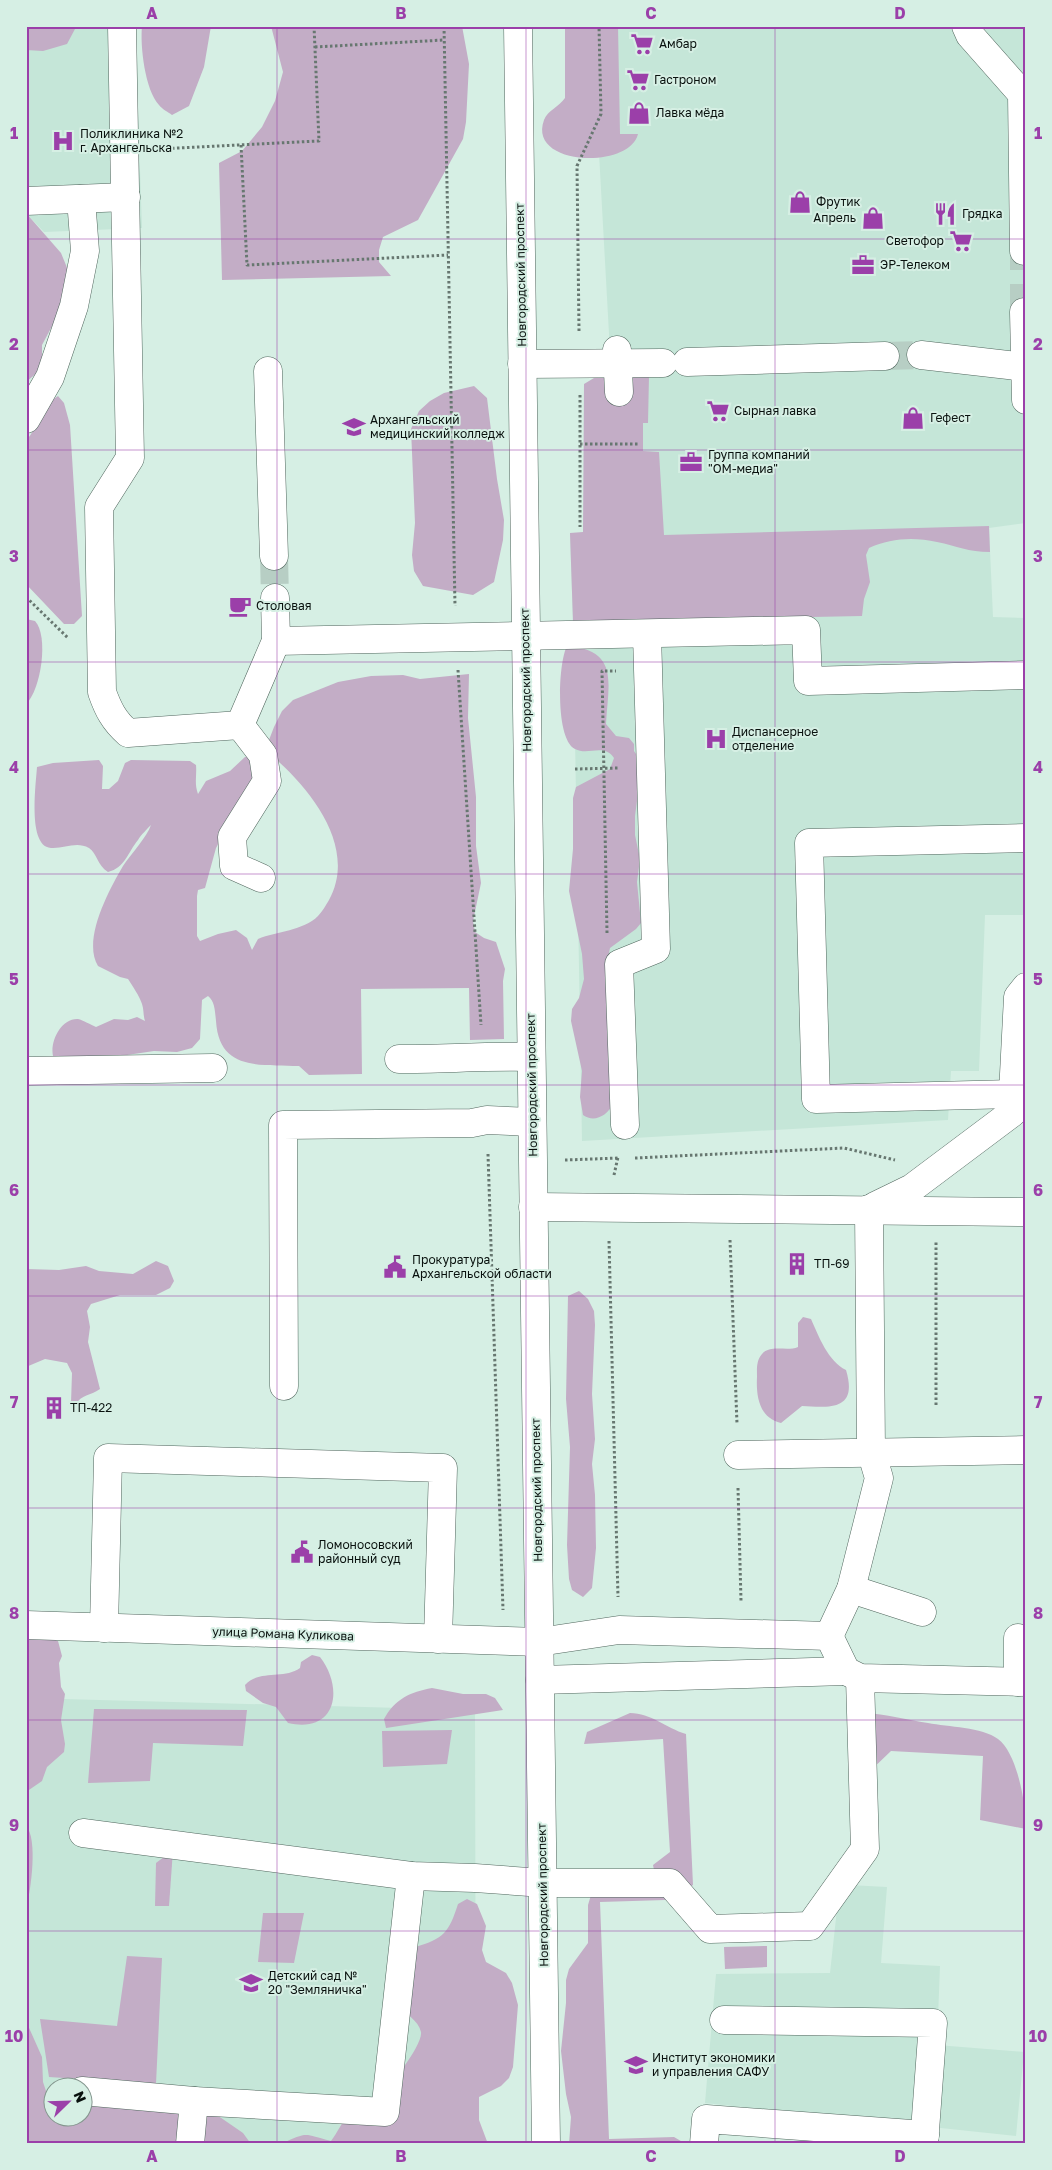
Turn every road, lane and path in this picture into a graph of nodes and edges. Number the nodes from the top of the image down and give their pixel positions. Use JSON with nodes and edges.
{"nodes":[{"id":1,"x":122,"y":26,"type":"edge"},
{"id":2,"x":314,"y":26,"type":"edge"},
{"id":3,"x":444,"y":26,"type":"edge"},
{"id":4,"x":518,"y":26,"type":"edge"},
{"id":5,"x":599,"y":26,"type":"edge"},
{"id":6,"x":966,"y":26,"type":"edge"},
{"id":7,"x":444,"y":40,"type":"junction"},
{"id":8,"x":315,"y":47,"type":"junction"},
{"id":9,"x":1024,"y":94,"type":"edge"},
{"id":10,"x":240,"y":145,"type":"junction"},
{"id":11,"x":125,"y":150,"type":"junction"},
{"id":12,"x":126,"y":197,"type":"junction"},
{"id":13,"x":81,"y":199,"type":"junction"},
{"id":14,"x":26,"y":201,"type":"edge"},
{"id":15,"x":1024,"y":251,"type":"dead end"},
{"id":16,"x":448,"y":255,"type":"junction"},
{"id":17,"x":1024,"y":312,"type":"dead end"},
{"id":18,"x":921,"y":355,"type":"tunnel mouth"},
{"id":19,"x":885,"y":356,"type":"tunnel mouth"},
{"id":20,"x":617,"y":357,"type":"junction"},
{"id":21,"x":522,"y":364,"type":"junction"},
{"id":22,"x":579,"y":364,"type":"junction"},
{"id":23,"x":1026,"y":367,"type":"edge"},
{"id":24,"x":268,"y":370,"type":"dead end"},
{"id":25,"x":619,"y":392,"type":"dead end"},
{"id":26,"x":1026,"y":400,"type":"edge"},
{"id":27,"x":26,"y":419,"type":"edge"},
{"id":28,"x":580,"y":444,"type":"junction"},
{"id":29,"x":638,"y":444,"type":"dead end"},
{"id":30,"x":580,"y":527,"type":"dead end"},
{"id":31,"x":274,"y":556,"type":"tunnel mouth"},
{"id":32,"x":26,"y":597,"type":"edge"},
{"id":33,"x":275,"y":598,"type":"tunnel mouth"},
{"id":34,"x":647,"y":634,"type":"junction"},
{"id":35,"x":526,"y":637,"type":"junction"},
{"id":36,"x":456,"y":639,"type":"junction"},
{"id":37,"x":276,"y":641,"type":"junction"},
{"id":38,"x":101,"y":670,"type":"junction"},
{"id":39,"x":648,"y":671,"type":"junction"},
{"id":40,"x":1026,"y":675,"type":"edge"},
{"id":41,"x":240,"y":725,"type":"junction"},
{"id":42,"x":604,"y":768,"type":"junction"},
{"id":43,"x":651,"y":768,"type":"junction"},
{"id":44,"x":575,"y":769,"type":"dead end"},
{"id":45,"x":1026,"y":838,"type":"edge"},
{"id":46,"x":261,"y":878,"type":"dead end"},
{"id":47,"x":618,"y":964,"type":"junction"},
{"id":48,"x":1026,"y":987,"type":"edge"},
{"id":49,"x":483,"y":1056,"type":"junction"},
{"id":50,"x":531,"y":1058,"type":"junction"},
{"id":51,"x":399,"y":1059,"type":"dead end"},
{"id":52,"x":213,"y":1068,"type":"dead end"},
{"id":53,"x":26,"y":1071,"type":"edge"},
{"id":54,"x":1013,"y":1094,"type":"junction"},
{"id":55,"x":487,"y":1120,"type":"junction"},
{"id":56,"x":532,"y":1122,"type":"junction"},
{"id":57,"x":625,"y":1125,"type":"joint"},
{"id":58,"x":618,"y":1158,"type":"junction"},
{"id":59,"x":532,"y":1161,"type":"junction"},
{"id":60,"x":937,"y":1170,"type":"junction"},
{"id":61,"x":533,"y":1207,"type":"junction"},
{"id":62,"x":608,"y":1207,"type":"junction"},
{"id":63,"x":729,"y":1208,"type":"junction"},
{"id":64,"x":869,"y":1209,"type":"junction"},
{"id":65,"x":1026,"y":1212,"type":"edge"},
{"id":66,"x":936,"y":1234,"type":"dead end"},
{"id":67,"x":284,"y":1386,"type":"dead end"},
{"id":68,"x":936,"y":1405,"type":"dead end"},
{"id":69,"x":1026,"y":1450,"type":"edge"},
{"id":70,"x":871,"y":1451,"type":"junction"},
{"id":71,"x":738,"y":1455,"type":"junction"},
{"id":72,"x":851,"y":1589,"type":"junction"},
{"id":73,"x":922,"y":1612,"type":"dead end"},
{"id":74,"x":503,"y":1620,"type":"dead end"},
{"id":75,"x":26,"y":1626,"type":"edge"},
{"id":76,"x":104,"y":1628,"type":"junction"},
{"id":77,"x":619,"y":1630,"type":"junction"},
{"id":78,"x":742,"y":1632,"type":"junction"},
{"id":79,"x":829,"y":1636,"type":"junction"},
{"id":80,"x":1018,"y":1638,"type":"dead end"},
{"id":81,"x":438,"y":1639,"type":"junction"},
{"id":82,"x":539,"y":1642,"type":"junction"},
{"id":83,"x":853,"y":1675,"type":"junction"},
{"id":84,"x":540,"y":1680,"type":"junction"},
{"id":85,"x":1022,"y":1682,"type":"edge"},
{"id":86,"x":83,"y":1833,"type":"dead end"},
{"id":87,"x":411,"y":1876,"type":"junction"},
{"id":88,"x":543,"y":1883,"type":"junction"},
{"id":89,"x":724,"y":2020,"type":"dead end"},
{"id":90,"x":92,"y":2093,"type":"edge"},
{"id":91,"x":194,"y":2101,"type":"junction"},
{"id":92,"x":924,"y":2139,"type":"edge"},
{"id":93,"x":190,"y":2144,"type":"edge"},
{"id":94,"x":546,"y":2144,"type":"edge"},
{"id":95,"x":704,"y":2144,"type":"edge"}],
"edges":[{"from":1,"to":11,"type":"street"},
{"from":2,"to":8,"type":"path"},
{"from":3,"to":7,"type":"path"},
{"from":4,"to":21,"type":"street","name":"Новгородский проспект"},
{"from":5,"to":22,"type":"path"},
{"from":6,"to":9,"type":"street"},
{"from":7,"to":8,"type":"path"},
{"from":7,"to":16,"type":"path"},
{"from":8,"to":10,"type":"path"},
{"from":9,"to":15,"type":"street"},
{"from":10,"to":11,"type":"path"},
{"from":10,"to":16,"type":"path"},
{"from":11,"to":12,"type":"street"},
{"from":12,"to":13,"type":"street"},
{"from":12,"to":38,"type":"street"},
{"from":13,"to":14,"type":"street"},
{"from":13,"to":27,"type":"street"},
{"from":16,"to":36,"type":"path"},
{"from":17,"to":23,"type":"street"},
{"from":18,"to":23,"type":"street"},
{"from":19,"to":20,"type":"street"},
{"from":20,"to":22,"type":"street"},
{"from":20,"to":25,"type":"street"},
{"from":21,"to":22,"type":"street"},
{"from":21,"to":35,"type":"street","name":"Новгородский проспект"},
{"from":22,"to":28,"type":"path"},
{"from":23,"to":26,"type":"street"},
{"from":24,"to":31,"type":"street"},
{"from":28,"to":29,"type":"path"},
{"from":28,"to":30,"type":"path"},
{"from":32,"to":38,"type":"path"},
{"from":33,"to":37,"type":"street"},
{"from":34,"to":35,"type":"street"},
{"from":34,"to":39,"type":"street"},
{"from":34,"to":40,"type":"street"},
{"from":35,"to":36,"type":"street"},
{"from":35,"to":50,"type":"street","name":"Новгородский проспект"},
{"from":36,"to":37,"type":"street"},
{"from":36,"to":49,"type":"path"},
{"from":37,"to":41,"type":"street"},
{"from":38,"to":41,"type":"street"},
{"from":39,"to":42,"type":"path"},
{"from":39,"to":43,"type":"street"},
{"from":41,"to":46,"type":"street"},
{"from":42,"to":43,"type":"path"},
{"from":42,"to":44,"type":"path"},
{"from":42,"to":47,"type":"path"},
{"from":43,"to":47,"type":"street"},
{"from":45,"to":54,"type":"street"},
{"from":47,"to":57,"type":"street"},
{"from":48,"to":54,"type":"street"},
{"from":49,"to":50,"type":"street"},
{"from":49,"to":51,"type":"street"},
{"from":50,"to":56,"type":"street","name":"Новгородский проспект"},
{"from":52,"to":53,"type":"street"},
{"from":54,"to":60,"type":"street"},
{"from":55,"to":56,"type":"street"},
{"from":55,"to":67,"type":"street"},
{"from":55,"to":74,"type":"path"},
{"from":56,"to":59,"type":"street","name":"Новгородский проспект"},
{"from":57,"to":58,"type":"path"},
{"from":58,"to":59,"type":"path"},
{"from":58,"to":60,"type":"path"},
{"from":58,"to":62,"type":"path"},
{"from":59,"to":61,"type":"street","name":"Новгородский проспект"},
{"from":60,"to":64,"type":"street"},
{"from":61,"to":62,"type":"street"},
{"from":61,"to":82,"type":"street","name":"Новгородский проспект"},
{"from":62,"to":63,"type":"street"},
{"from":62,"to":77,"type":"path"},
{"from":63,"to":64,"type":"street"},
{"from":63,"to":71,"type":"path"},
{"from":64,"to":65,"type":"street"},
{"from":64,"to":70,"type":"street"},
{"from":66,"to":68,"type":"path"},
{"from":69,"to":70,"type":"street"},
{"from":70,"to":71,"type":"street"},
{"from":70,"to":72,"type":"street"},
{"from":71,"to":78,"type":"path"},
{"from":72,"to":73,"type":"street"},
{"from":72,"to":79,"type":"street"},
{"from":75,"to":76,"type":"street","name":"улица Романа Куликова"},
{"from":76,"to":81,"type":"street","name":"улица Романа Куликова"},
{"from":76,"to":81,"type":"street"},
{"from":77,"to":78,"type":"street","name":"улица Романа Куликова"},
{"from":77,"to":82,"type":"street","name":"улица Романа Куликова"},
{"from":78,"to":79,"type":"street","name":"улица Романа Куликова"},
{"from":79,"to":83,"type":"street"},
{"from":80,"to":85,"type":"street"},
{"from":81,"to":82,"type":"street","name":"улица Романа Куликова"},
{"from":82,"to":84,"type":"street","name":"Новгородский проспект"},
{"from":83,"to":84,"type":"street"},
{"from":83,"to":85,"type":"street"},
{"from":83,"to":88,"type":"street"},
{"from":84,"to":88,"type":"street","name":"Новгородский проспект"},
{"from":86,"to":87,"type":"street"},
{"from":87,"to":88,"type":"street"},
{"from":87,"to":91,"type":"street"},
{"from":88,"to":94,"type":"street","name":"Новгородский проспект"},
{"from":89,"to":92,"type":"street"},
{"from":90,"to":91,"type":"street"},
{"from":91,"to":93,"type":"street"},
{"from":92,"to":95,"type":"street"}]}
